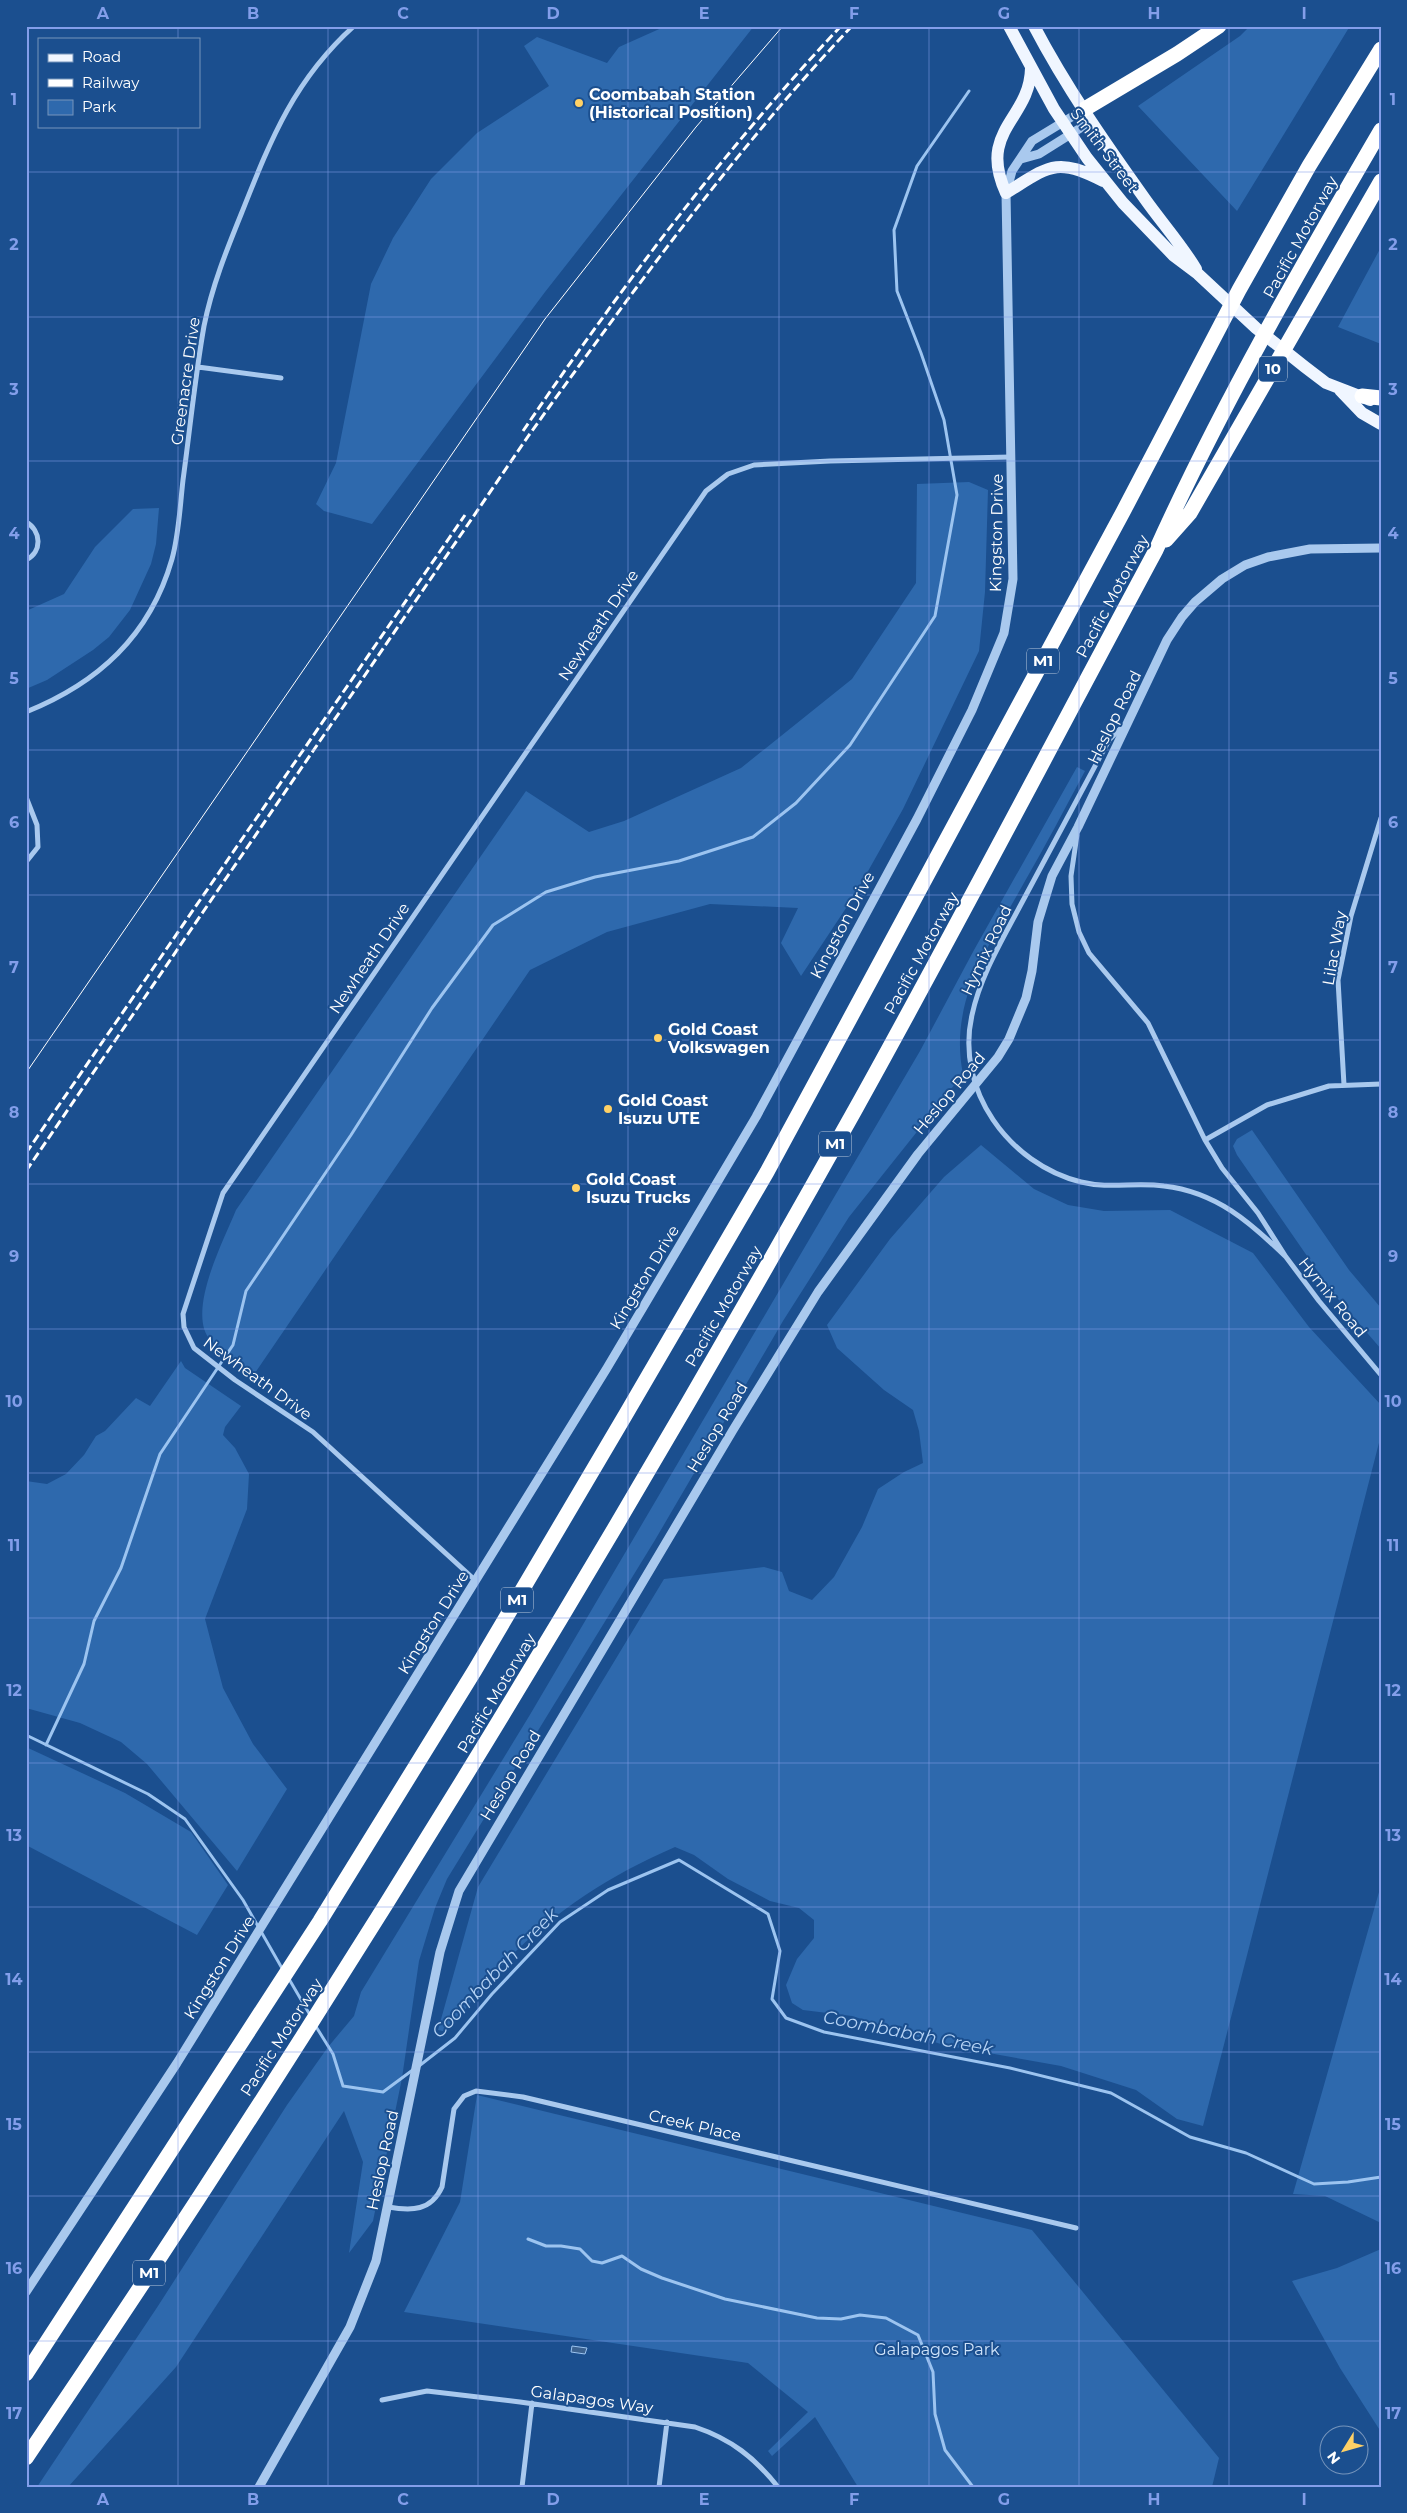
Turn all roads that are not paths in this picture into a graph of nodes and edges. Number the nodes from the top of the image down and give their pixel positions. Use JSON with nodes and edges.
{"nodes":[{"id":1,"x":354,"y":26,"type":"edge"},
{"id":2,"x":1009,"y":26,"type":"edge"},
{"id":3,"x":1034,"y":26,"type":"edge"},
{"id":4,"x":1219,"y":26,"type":"edge"},
{"id":5,"x":1381,"y":48,"type":"edge"},
{"id":6,"x":1031,"y":68,"type":"junction"},
{"id":7,"x":1086,"y":116,"type":"junction"},
{"id":8,"x":1063,"y":123,"type":"junction"},
{"id":9,"x":1381,"y":130,"type":"edge"},
{"id":10,"x":1070,"y":134,"type":"junction"},
{"id":11,"x":1021,"y":158,"type":"junction"},
{"id":12,"x":1381,"y":180,"type":"edge"},
{"id":13,"x":1107,"y":183,"type":"junction"},
{"id":14,"x":1006,"y":194,"type":"junction"},
{"id":15,"x":1198,"y":274,"type":"junction"},
{"id":16,"x":198,"y":367,"type":"junction"},
{"id":17,"x":281,"y":378,"type":"dead end"},
{"id":18,"x":1338,"y":388,"type":"junction"},
{"id":19,"x":1362,"y":396,"type":"junction"},
{"id":20,"x":1381,"y":398,"type":"edge"},
{"id":21,"x":1381,"y":405,"type":"edge"},
{"id":22,"x":1381,"y":424,"type":"edge"},
{"id":23,"x":1011,"y":457,"type":"junction"},
{"id":24,"x":26,"y":522,"type":"edge"},
{"id":25,"x":1381,"y":548,"type":"edge"},
{"id":26,"x":1156,"y":550,"type":"junction"},
{"id":27,"x":26,"y":560,"type":"edge"},
{"id":28,"x":26,"y":712,"type":"edge"},
{"id":29,"x":1130,"y":718,"type":"junction"},
{"id":30,"x":26,"y":797,"type":"edge"},
{"id":31,"x":1381,"y":818,"type":"edge"},
{"id":32,"x":1078,"y":827,"type":"junction"},
{"id":33,"x":26,"y":862,"type":"edge"},
{"id":34,"x":1381,"y":1084,"type":"edge"},
{"id":35,"x":1344,"y":1085,"type":"junction"},
{"id":36,"x":1205,"y":1140,"type":"junction"},
{"id":37,"x":1286,"y":1257,"type":"junction"},
{"id":38,"x":1381,"y":1375,"type":"edge"},
{"id":39,"x":476,"y":1581,"type":"junction"},
{"id":40,"x":388,"y":2207,"type":"junction"},
{"id":41,"x":1076,"y":2228,"type":"dead end"},
{"id":42,"x":26,"y":2292,"type":"edge"},
{"id":43,"x":26,"y":2374,"type":"edge"},
{"id":44,"x":382,"y":2400,"type":"dead end"},
{"id":45,"x":532,"y":2404,"type":"junction"},
{"id":46,"x":667,"y":2422,"type":"junction"},
{"id":47,"x":26,"y":2458,"type":"edge"},
{"id":48,"x":259,"y":2487,"type":"edge"},
{"id":49,"x":522,"y":2487,"type":"edge"},
{"id":50,"x":659,"y":2487,"type":"edge"},
{"id":51,"x":778,"y":2487,"type":"edge"}],
"edges":[{"from":1,"to":16,"type":"street","name":"Greenacre Drive"},
{"from":2,"to":6,"type":"main road","name":"Smith Street"},
{"from":3,"to":7,"type":"main road","name":"Smith Street"},
{"from":4,"to":7,"type":"highway"},
{"from":5,"to":43,"type":"highway","name":"Pacific Motorway","number":"M1"},
{"from":6,"to":8,"type":"main road","name":"Smith Street"},
{"from":6,"to":14,"type":"main road"},
{"from":7,"to":8,"type":"street","name":"Kingston Drive"},
{"from":7,"to":10,"type":"street"},
{"from":7,"to":15,"type":"main road","name":"Smith Street"},
{"from":8,"to":10,"type":"main road","name":"Smith Street"},
{"from":8,"to":11,"type":"street","name":"Kingston Drive"},
{"from":9,"to":26,"type":"highway","name":"Pacific Motorway","number":"M1"},
{"from":10,"to":11,"type":"street"},
{"from":10,"to":13,"type":"main road","name":"Smith Street"},
{"from":11,"to":14,"type":"street","name":"Kingston Drive"},
{"from":12,"to":26,"type":"highway","number":"10"},
{"from":13,"to":14,"type":"main road"},
{"from":13,"to":15,"type":"main road","name":"Smith Street"},
{"from":14,"to":23,"type":"street","name":"Kingston Drive"},
{"from":15,"to":18,"type":"main road","name":"Smith Street"},
{"from":16,"to":17,"type":"street"},
{"from":16,"to":28,"type":"street","name":"Greenacre Drive"},
{"from":18,"to":19,"type":"main road","name":"Smith Street"},
{"from":18,"to":22,"type":"main road","name":"Smith Street"},
{"from":19,"to":20,"type":"highway"},
{"from":19,"to":21,"type":"main road","name":"Smith Street"},
{"from":23,"to":39,"type":"street","name":"Kingston Drive"},
{"from":23,"to":39,"type":"street","name":"Newheath Drive"},
{"from":24,"to":27,"type":"street"},
{"from":25,"to":29,"type":"street","name":"Heslop Road"},
{"from":26,"to":47,"type":"highway","name":"Pacific Motorway","number":"M1"},
{"from":29,"to":32,"type":"street","name":"Heslop Road"},
{"from":29,"to":37,"type":"street","name":"Hymix Road"},
{"from":30,"to":33,"type":"street"},
{"from":31,"to":35,"type":"street","name":"Lilac Way"},
{"from":32,"to":36,"type":"street","name":"Hymix Road"},
{"from":32,"to":40,"type":"street","name":"Heslop Road"},
{"from":34,"to":35,"type":"street"},
{"from":35,"to":36,"type":"street"},
{"from":36,"to":37,"type":"street","name":"Hymix Road"},
{"from":37,"to":38,"type":"street","name":"Hymix Road"},
{"from":39,"to":42,"type":"street","name":"Kingston Drive"},
{"from":40,"to":41,"type":"street","name":"Creek Place"},
{"from":40,"to":48,"type":"street","name":"Heslop Road"},
{"from":44,"to":45,"type":"street","name":"Galapagos Way"},
{"from":45,"to":46,"type":"street","name":"Galapagos Way"},
{"from":45,"to":49,"type":"street"},
{"from":46,"to":50,"type":"street"},
{"from":46,"to":51,"type":"street","name":"Galapagos Way"}]}
